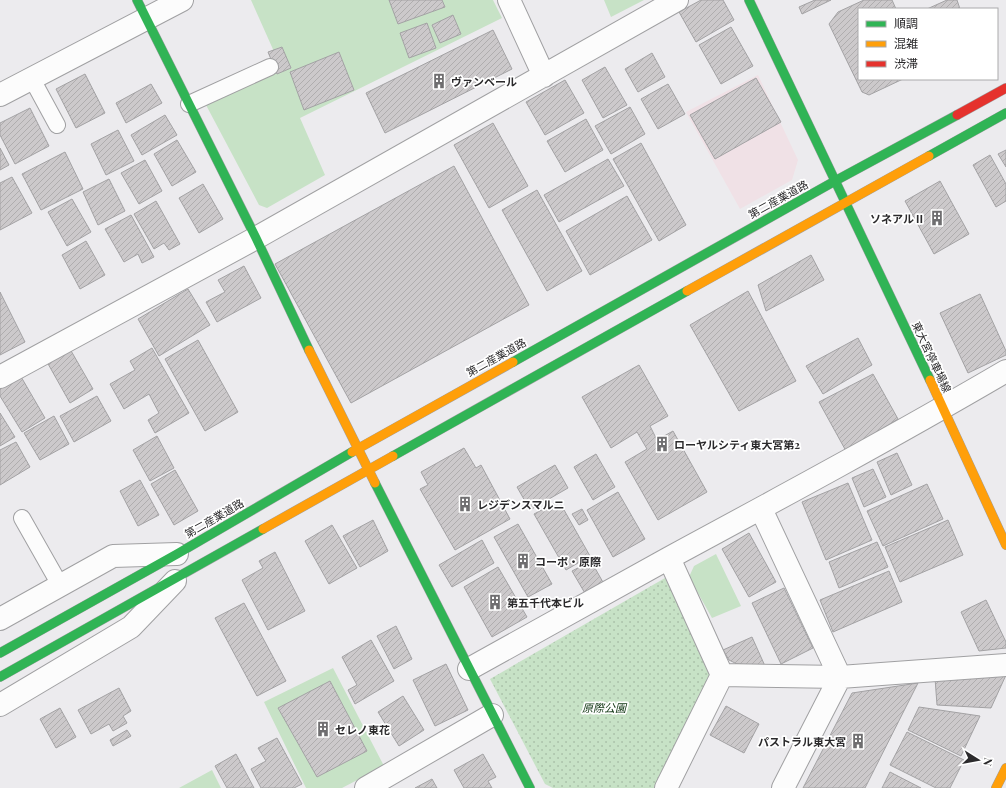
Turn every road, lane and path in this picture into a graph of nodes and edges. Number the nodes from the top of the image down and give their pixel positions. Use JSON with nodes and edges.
{"nodes":[{"id":1,"x":182,"y":0,"type":"edge"},
{"id":2,"x":509,"y":0,"type":"edge"},
{"id":3,"x":678,"y":0,"type":"edge"},
{"id":4,"x":749,"y":0,"type":"edge"},
{"id":5,"x":142,"y":9,"type":"edge"},
{"id":6,"x":270,"y":67,"type":"dead end"},
{"id":7,"x":544,"y":76,"type":"junction"},
{"id":8,"x":32,"y":78,"type":"junction"},
{"id":9,"x":1006,"y":88,"type":"edge"},
{"id":10,"x":0,"y":95,"type":"edge"},
{"id":11,"x":189,"y":104,"type":"junction"},
{"id":12,"x":1006,"y":113,"type":"edge"},
{"id":13,"x":57,"y":125,"type":"dead end"},
{"id":14,"x":835,"y":181,"type":"junction"},
{"id":15,"x":845,"y":202,"type":"junction"},
{"id":16,"x":256,"y":238,"type":"junction"},
{"id":17,"x":1006,"y":371,"type":"edge"},
{"id":18,"x":0,"y":377,"type":"edge"},
{"id":19,"x":943,"y":408,"type":"junction"},
{"id":20,"x":357,"y":449,"type":"junction"},
{"id":21,"x":368,"y":470,"type":"junction"},
{"id":22,"x":761,"y":509,"type":"junction"},
{"id":23,"x":22,"y":518,"type":"dead end"},
{"id":24,"x":1006,"y":545,"type":"edge"},
{"id":25,"x":668,"y":558,"type":"junction"},
{"id":26,"x":179,"y":564,"type":"junction"},
{"id":27,"x":60,"y":585,"type":"junction"},
{"id":28,"x":0,"y":619,"type":"edge"},
{"id":29,"x":0,"y":653,"type":"edge"},
{"id":30,"x":1006,"y":665,"type":"edge"},
{"id":31,"x":469,"y":669,"type":"junction"},
{"id":32,"x":722,"y":675,"type":"junction"},
{"id":33,"x":840,"y":676,"type":"junction"},
{"id":34,"x":0,"y":677,"type":"edge"},
{"id":35,"x":0,"y":705,"type":"edge"},
{"id":36,"x":492,"y":715,"type":"junction"},
{"id":37,"x":1006,"y":768,"type":"edge"},
{"id":38,"x":366,"y":788,"type":"edge"},
{"id":39,"x":530,"y":788,"type":"edge"},
{"id":40,"x":666,"y":788,"type":"edge"},
{"id":41,"x":783,"y":788,"type":"edge"},
{"id":42,"x":996,"y":788,"type":"edge"}],
"edges":[{"from":1,"to":5,"type":"street"},
{"from":2,"to":7,"type":"street"},
{"from":3,"to":7,"type":"street"},
{"from":4,"to":14,"type":"main road","name":"東大宮停車場線"},
{"from":5,"to":8,"type":"street"},
{"from":5,"to":11,"type":"main road"},
{"from":6,"to":11,"type":"lane"},
{"from":7,"to":16,"type":"street"},
{"from":8,"to":10,"type":"street"},
{"from":8,"to":13,"type":"lane"},
{"from":9,"to":14,"type":"main road","name":"第二産業道路"},
{"from":11,"to":16,"type":"main road"},
{"from":12,"to":15,"type":"main road","name":"第二産業道路"},
{"from":14,"to":15,"type":"main road","name":"東大宮停車場線"},
{"from":14,"to":20,"type":"main road","name":"第二産業道路"},
{"from":15,"to":19,"type":"main road","name":"東大宮停車場線"},
{"from":15,"to":21,"type":"main road","name":"第二産業道路"},
{"from":16,"to":18,"type":"street"},
{"from":16,"to":20,"type":"main road"},
{"from":17,"to":19,"type":"street"},
{"from":19,"to":22,"type":"street"},
{"from":19,"to":24,"type":"main road","name":"東大宮停車場線"},
{"from":20,"to":21,"type":"main road"},
{"from":20,"to":26,"type":"main road","name":"第二産業道路"},
{"from":21,"to":26,"type":"main road","name":"第二産業道路"},
{"from":21,"to":31,"type":"main road"},
{"from":22,"to":25,"type":"street"},
{"from":22,"to":33,"type":"street"},
{"from":23,"to":27,"type":"lane"},
{"from":25,"to":31,"type":"street"},
{"from":25,"to":32,"type":"street"},
{"from":26,"to":27,"type":"street"},
{"from":26,"to":29,"type":"main road","name":"第二産業道路"},
{"from":26,"to":34,"type":"main road","name":"第二産業道路"},
{"from":26,"to":35,"type":"street"},
{"from":27,"to":28,"type":"street"},
{"from":30,"to":33,"type":"street"},
{"from":31,"to":36,"type":"main road"},
{"from":32,"to":33,"type":"street"},
{"from":32,"to":40,"type":"street"},
{"from":33,"to":41,"type":"street"},
{"from":36,"to":38,"type":"street"},
{"from":36,"to":39,"type":"main road"},
{"from":37,"to":42,"type":"main road"}]}
